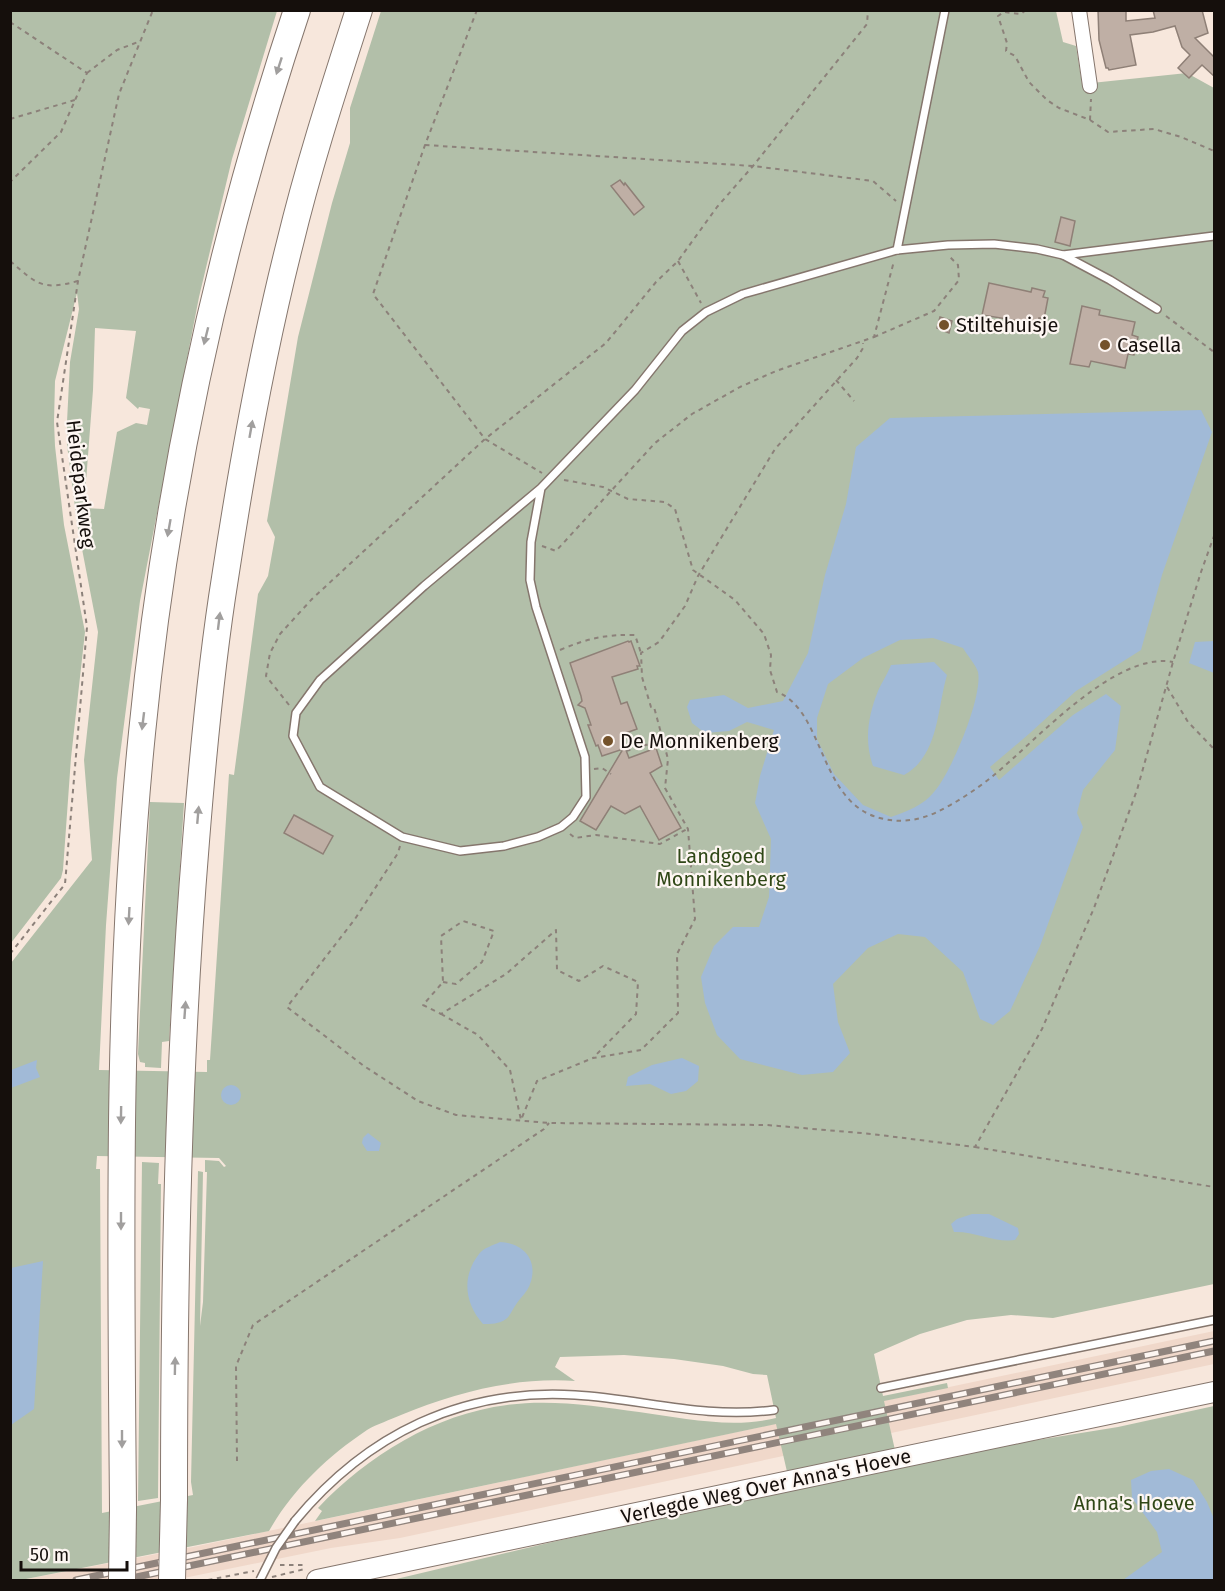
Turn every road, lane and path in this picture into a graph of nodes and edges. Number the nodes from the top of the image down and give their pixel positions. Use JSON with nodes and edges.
{"nodes":[{"id":1,"x":153,"y":10,"type":"edge"},
{"id":2,"x":297,"y":10,"type":"edge"},
{"id":3,"x":359,"y":10,"type":"edge"},
{"id":4,"x":477,"y":10,"type":"edge"},
{"id":5,"x":867,"y":10,"type":"edge"},
{"id":6,"x":945,"y":10,"type":"edge"},
{"id":7,"x":1026,"y":10,"type":"edge"},
{"id":8,"x":1079,"y":10,"type":"edge"},
{"id":9,"x":10,"y":22,"type":"edge"},
{"id":10,"x":140,"y":42,"type":"junction"},
{"id":11,"x":87,"y":73,"type":"junction"},
{"id":12,"x":1090,"y":86,"type":"joint"},
{"id":13,"x":75,"y":100,"type":"junction"},
{"id":14,"x":10,"y":118,"type":"edge"},
{"id":15,"x":1090,"y":120,"type":"junction"},
{"id":16,"x":425,"y":145,"type":"junction"},
{"id":17,"x":1215,"y":151,"type":"edge"},
{"id":18,"x":753,"y":166,"type":"junction"},
{"id":19,"x":10,"y":182,"type":"edge"},
{"id":20,"x":904,"y":207,"type":"junction"},
{"id":21,"x":1215,"y":236,"type":"edge"},
{"id":22,"x":948,"y":245,"type":"junction"},
{"id":23,"x":897,"y":250,"type":"junction"},
{"id":24,"x":1063,"y":255,"type":"junction"},
{"id":25,"x":10,"y":261,"type":"edge"},
{"id":26,"x":678,"y":261,"type":"junction"},
{"id":27,"x":78,"y":281,"type":"junction"},
{"id":28,"x":1157,"y":309,"type":"joint"},
{"id":29,"x":706,"y":312,"type":"junction"},
{"id":30,"x":874,"y":338,"type":"junction"},
{"id":31,"x":863,"y":343,"type":"junction"},
{"id":32,"x":1215,"y":352,"type":"edge"},
{"id":33,"x":836,"y":380,"type":"junction"},
{"id":34,"x":854,"y":401,"type":"dead end"},
{"id":35,"x":484,"y":439,"type":"junction"},
{"id":36,"x":551,"y":478,"type":"junction"},
{"id":37,"x":541,"y":488,"type":"junction"},
{"id":38,"x":613,"y":491,"type":"junction"},
{"id":39,"x":1215,"y":536,"type":"edge"},
{"id":40,"x":531,"y":542,"type":"junction"},
{"id":41,"x":698,"y":576,"type":"junction"},
{"id":42,"x":552,"y":653,"type":"junction"},
{"id":43,"x":641,"y":653,"type":"junction"},
{"id":44,"x":1173,"y":662,"type":"junction"},
{"id":45,"x":1166,"y":686,"type":"junction"},
{"id":46,"x":296,"y":713,"type":"junction"},
{"id":47,"x":662,"y":740,"type":"junction"},
{"id":48,"x":1215,"y":748,"type":"edge"},
{"id":49,"x":626,"y":752,"type":"dead end"},
{"id":50,"x":585,"y":770,"type":"junction"},
{"id":51,"x":611,"y":774,"type":"dead end"},
{"id":52,"x":561,"y":827,"type":"junction"},
{"id":53,"x":688,"y":829,"type":"junction"},
{"id":54,"x":402,"y":837,"type":"junction"},
{"id":55,"x":10,"y":954,"type":"edge"},
{"id":56,"x":443,"y":982,"type":"junction"},
{"id":57,"x":441,"y":1014,"type":"junction"},
{"id":58,"x":593,"y":1058,"type":"junction"},
{"id":59,"x":521,"y":1120,"type":"junction"},
{"id":60,"x":549,"y":1123,"type":"junction"},
{"id":61,"x":975,"y":1147,"type":"junction"},
{"id":62,"x":1215,"y":1187,"type":"edge"},
{"id":63,"x":1215,"y":1320,"type":"edge"},
{"id":64,"x":881,"y":1388,"type":"dead end"},
{"id":65,"x":1215,"y":1392,"type":"edge"},
{"id":66,"x":774,"y":1410,"type":"dead end"},
{"id":67,"x":237,"y":1461,"type":"dead end"},
{"id":68,"x":313,"y":1574,"type":"edge"},
{"id":69,"x":263,"y":1579,"type":"edge"},
{"id":70,"x":122,"y":1581,"type":"edge"},
{"id":71,"x":172,"y":1581,"type":"edge"}],
"edges":[{"from":1,"to":10,"type":"path","name":"Heideparkweg"},
{"from":2,"to":70,"type":"highway","one_way":true,"bridge":true},
{"from":71,"to":3,"type":"highway","one_way":true,"bridge":true},
{"from":4,"to":16,"type":"path"},
{"from":5,"to":18,"type":"path"},
{"from":6,"to":20,"type":"lane"},
{"from":7,"to":15,"type":"path"},
{"from":8,"to":12,"type":"street"},
{"from":9,"to":11,"type":"path"},
{"from":10,"to":11,"type":"path"},
{"from":10,"to":27,"type":"path","name":"Heideparkweg"},
{"from":11,"to":13,"type":"path"},
{"from":12,"to":15,"type":"path"},
{"from":13,"to":14,"type":"path"},
{"from":13,"to":19,"type":"path"},
{"from":15,"to":17,"type":"path"},
{"from":16,"to":18,"type":"path"},
{"from":16,"to":35,"type":"path"},
{"from":18,"to":20,"type":"path"},
{"from":18,"to":26,"type":"path"},
{"from":20,"to":23,"type":"lane"},
{"from":21,"to":24,"type":"lane"},
{"from":22,"to":23,"type":"lane"},
{"from":22,"to":24,"type":"lane"},
{"from":22,"to":30,"type":"path"},
{"from":23,"to":29,"type":"lane"},
{"from":23,"to":30,"type":"path"},
{"from":24,"to":28,"type":"lane"},
{"from":25,"to":27,"type":"path"},
{"from":26,"to":29,"type":"path"},
{"from":26,"to":35,"type":"path"},
{"from":27,"to":55,"type":"path","name":"Heideparkweg"},
{"from":28,"to":32,"type":"path"},
{"from":29,"to":36,"type":"lane"},
{"from":30,"to":31,"type":"path"},
{"from":31,"to":33,"type":"path"},
{"from":31,"to":38,"type":"path"},
{"from":33,"to":34,"type":"path"},
{"from":33,"to":41,"type":"path"},
{"from":35,"to":36,"type":"path"},
{"from":35,"to":46,"type":"path"},
{"from":36,"to":37,"type":"lane"},
{"from":36,"to":38,"type":"path"},
{"from":37,"to":40,"type":"lane"},
{"from":37,"to":46,"type":"lane"},
{"from":38,"to":40,"type":"path"},
{"from":38,"to":41,"type":"path"},
{"from":39,"to":44,"type":"path"},
{"from":40,"to":42,"type":"lane"},
{"from":41,"to":43,"type":"path"},
{"from":41,"to":44,"type":"path"},
{"from":42,"to":43,"type":"path"},
{"from":42,"to":50,"type":"lane"},
{"from":43,"to":47,"type":"path"},
{"from":44,"to":45,"type":"path"},
{"from":45,"to":48,"type":"path"},
{"from":45,"to":61,"type":"path"},
{"from":46,"to":54,"type":"lane"},
{"from":47,"to":49,"type":"path"},
{"from":47,"to":53,"type":"path"},
{"from":50,"to":51,"type":"path"},
{"from":50,"to":52,"type":"lane"},
{"from":52,"to":53,"type":"path"},
{"from":52,"to":54,"type":"lane"},
{"from":53,"to":58,"type":"path"},
{"from":54,"to":59,"type":"path"},
{"from":56,"to":56,"type":"path"},
{"from":56,"to":57,"type":"path"},
{"from":57,"to":58,"type":"path"},
{"from":57,"to":59,"type":"path"},
{"from":58,"to":59,"type":"path"},
{"from":59,"to":60,"type":"path"},
{"from":60,"to":61,"type":"path"},
{"from":60,"to":67,"type":"path"},
{"from":61,"to":62,"type":"path"},
{"from":63,"to":64,"type":"lane"},
{"from":65,"to":68,"type":"main road","name":"Verlegde Weg Over Anna's Hoeve"},
{"from":66,"to":69,"type":"lane","bridge":true},
{"from":68,"to":69,"type":"path"}]}
